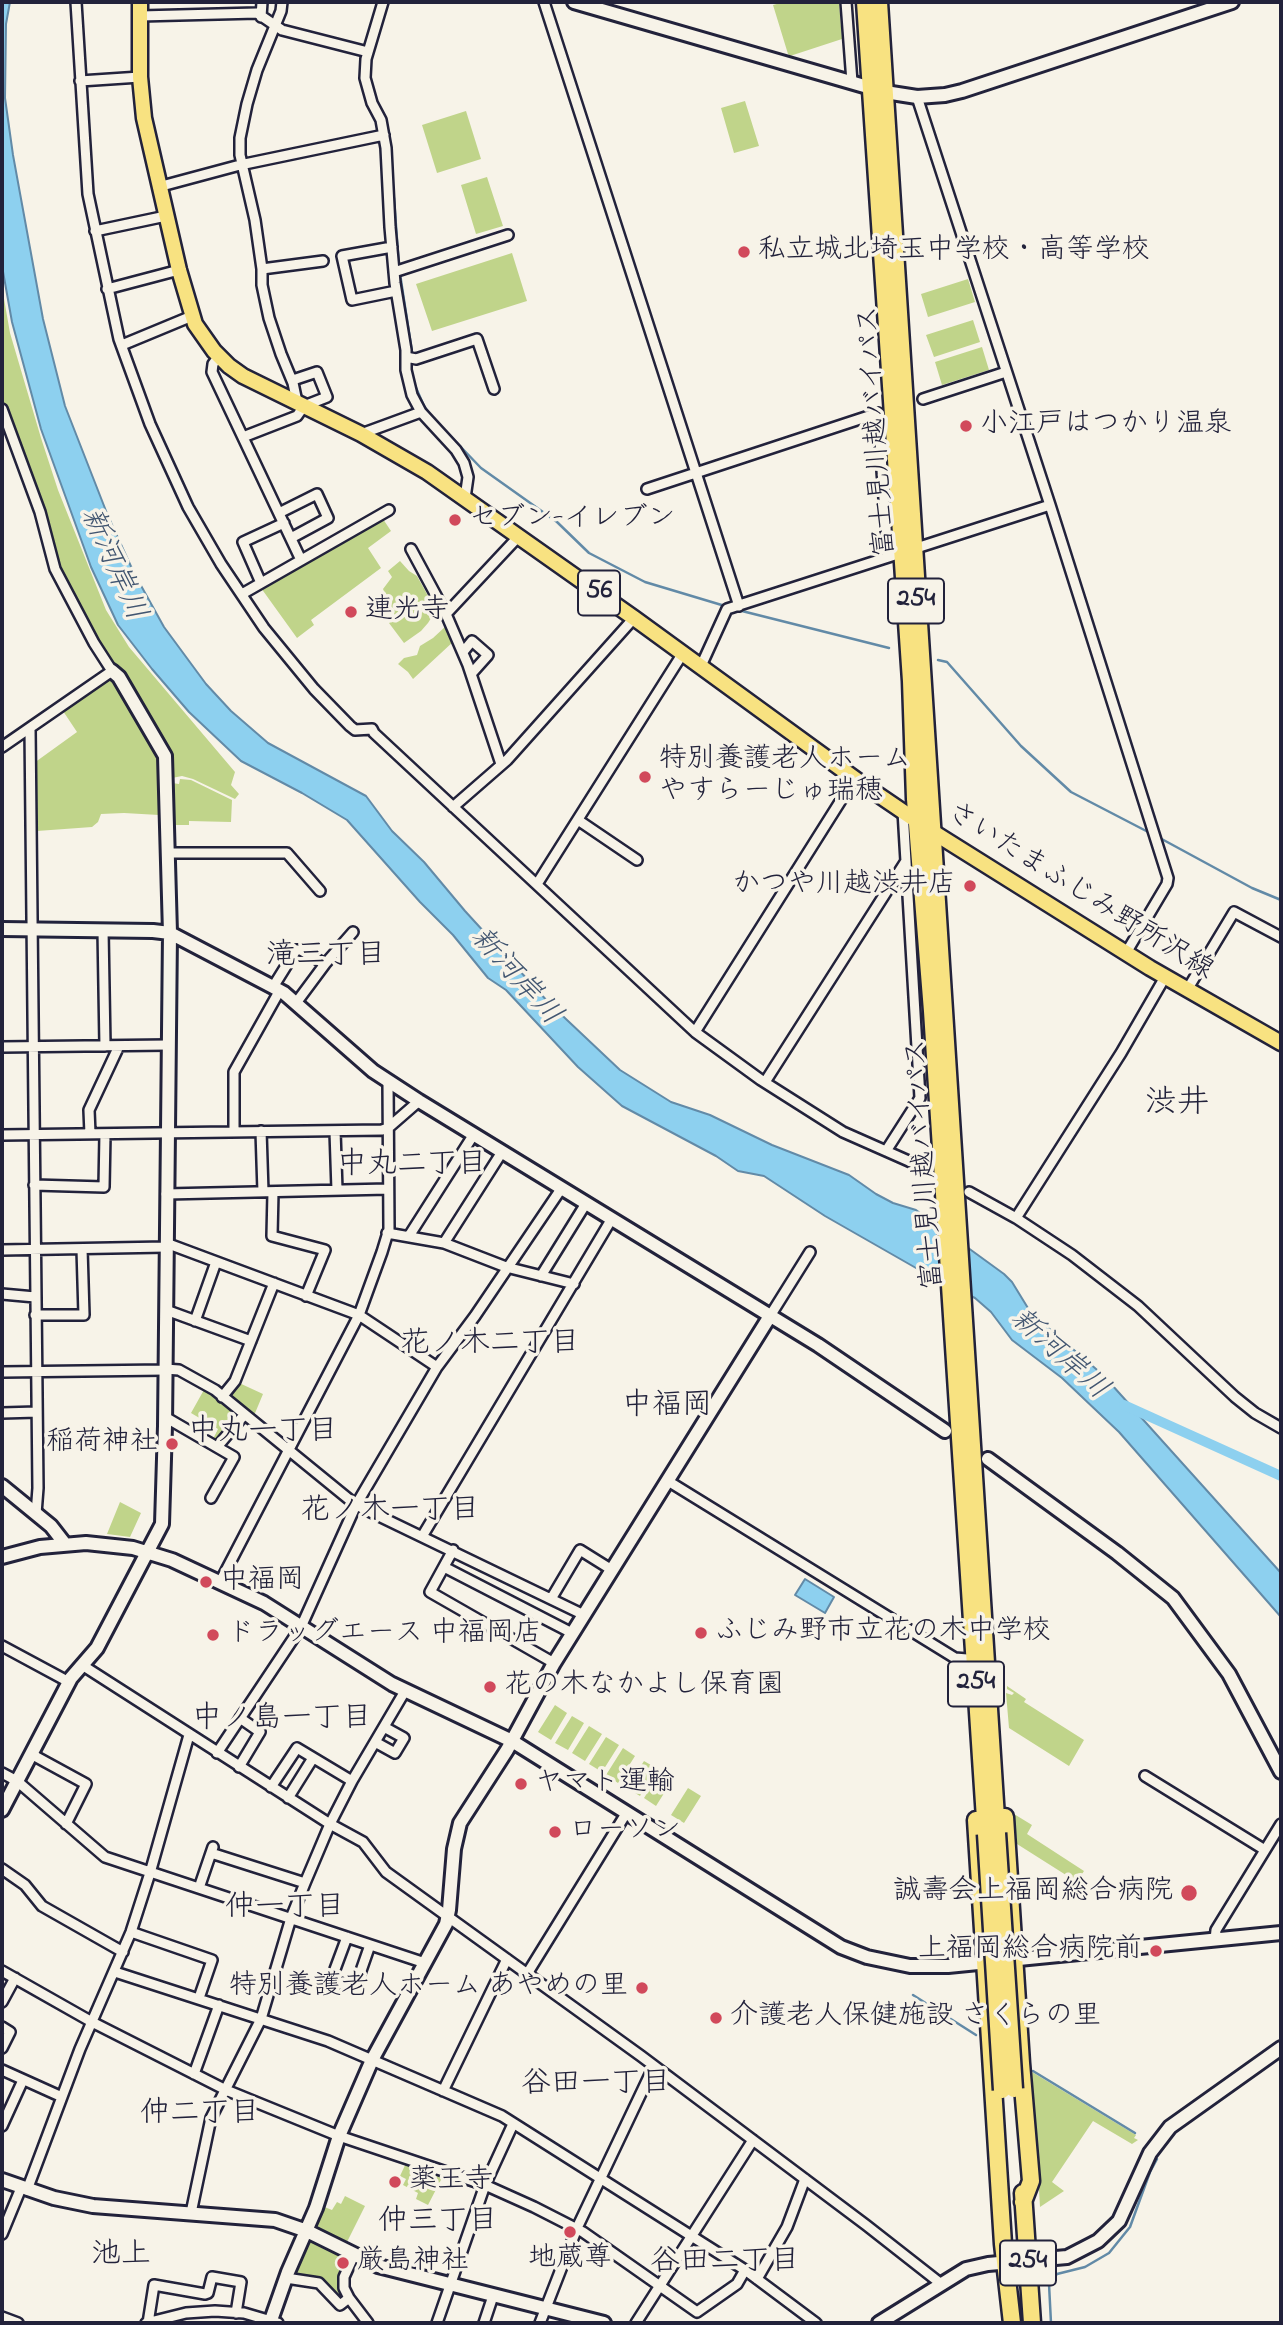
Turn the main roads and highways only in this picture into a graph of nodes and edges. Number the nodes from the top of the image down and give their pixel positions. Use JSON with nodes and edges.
{"nodes":[{"id":1,"x":865,"y":2,"type":"edge"},
{"id":2,"x":879,"y":2,"type":"edge"},
{"id":3,"x":140,"y":9,"type":"edge"},
{"id":4,"x":877,"y":89,"type":"junction"},
{"id":5,"x":901,"y":552,"type":"junction"},
{"id":6,"x":917,"y":821,"type":"junction"},
{"id":7,"x":933,"y":832,"type":"junction"},
{"id":8,"x":1281,"y":1041,"type":"edge"},
{"id":9,"x":956,"y":1195,"type":"junction"},
{"id":10,"x":958,"y":1321,"type":"junction"},
{"id":11,"x":966,"y":1533,"type":"junction"},
{"id":12,"x":982,"y":1596,"type":"junction"},
{"id":13,"x":991,"y":1833,"type":"junction"},
{"id":14,"x":1008,"y":2089,"type":"junction"},
{"id":15,"x":1023,"y":2202,"type":"junction"},
{"id":16,"x":1016,"y":2261,"type":"junction"},
{"id":17,"x":1012,"y":2323,"type":"edge"},
{"id":18,"x":1018,"y":2323,"type":"edge"},
{"id":19,"x":1032,"y":2323,"type":"edge"}],
"edges":[{"from":1,"to":4,"type":"highway","name":"富士見川越バイパス","number":"254"},
{"from":2,"to":4,"type":"highway","name":"富士見川越バイパス","number":"254"},
{"from":3,"to":6,"type":"main road","name":"さいたまふじみ野所沢線","number":"56"},
{"from":4,"to":5,"type":"highway","name":"富士見川越バイパス","number":"254"},
{"from":5,"to":6,"type":"highway","name":"富士見川越バイパス","number":"254"},
{"from":5,"to":7,"type":"highway","name":"富士見川越バイパス","number":"254"},
{"from":6,"to":7,"type":"main road","name":"さいたまふじみ野所沢線","number":"56"},
{"from":6,"to":9,"type":"highway","name":"富士見川越バイパス","number":"254"},
{"from":7,"to":8,"type":"main road","name":"さいたまふじみ野所沢線","number":"56"},
{"from":7,"to":9,"type":"highway","name":"富士見川越バイパス","number":"254"},
{"from":9,"to":10,"type":"highway","name":"富士見川越バイパス","number":"254"},
{"from":10,"to":11,"type":"highway","name":"富士見川越バイパス","number":"254"},
{"from":10,"to":12,"type":"highway","name":"富士見川越バイパス","number":"254"},
{"from":11,"to":13,"type":"highway","name":"富士見川越バイパス","number":"254"},
{"from":11,"to":16,"type":"highway","number":"254"},
{"from":12,"to":13,"type":"highway","name":"富士見川越バイパス","number":"254"},
{"from":12,"to":15,"type":"highway","number":"254"},
{"from":13,"to":14,"type":"highway","name":"富士見川越バイパス","number":"254","bridge":true},
{"from":14,"to":15,"type":"highway","name":"富士見川越バイパス","number":"254"},
{"from":14,"to":16,"type":"highway","name":"富士見川越バイパス","number":"254"},
{"from":15,"to":16,"type":"highway","name":"富士見川越バイパス","number":"254"},
{"from":16,"to":17,"type":"highway","number":"254"},
{"from":16,"to":18,"type":"highway","name":"富士見川越バイパス","number":"254"},
{"from":16,"to":19,"type":"highway","name":"富士見川越バイパス","number":"254"}]}
